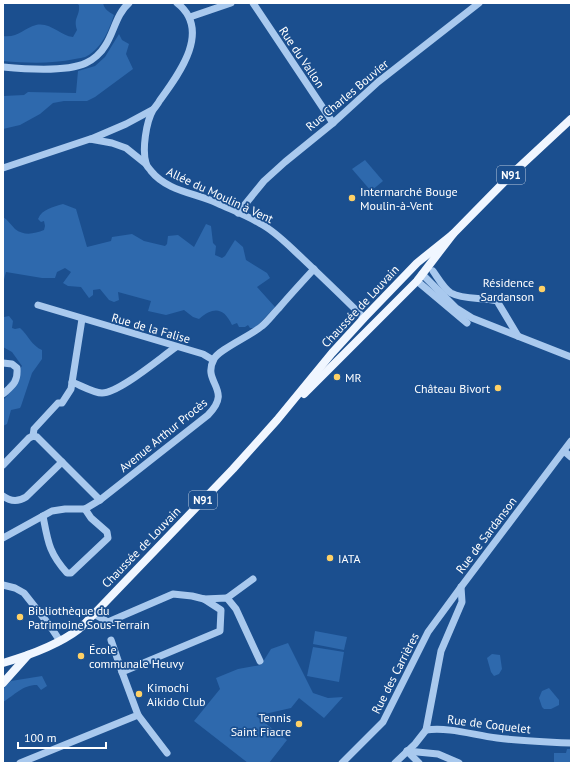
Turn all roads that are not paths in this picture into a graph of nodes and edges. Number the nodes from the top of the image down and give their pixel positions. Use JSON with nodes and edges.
{"nodes":[{"id":1,"x":128,"y":3,"type":"edge"},
{"id":2,"x":177,"y":3,"type":"edge"},
{"id":3,"x":231,"y":3,"type":"edge"},
{"id":4,"x":253,"y":3,"type":"edge"},
{"id":5,"x":479,"y":3,"type":"edge"},
{"id":6,"x":190,"y":17,"type":"junction"},
{"id":7,"x":3,"y":67,"type":"edge"},
{"id":8,"x":152,"y":110,"type":"junction"},
{"id":9,"x":571,"y":119,"type":"edge"},
{"id":10,"x":333,"y":123,"type":"junction"},
{"id":11,"x":90,"y":139,"type":"junction"},
{"id":12,"x":146,"y":164,"type":"junction"},
{"id":13,"x":3,"y":168,"type":"edge"},
{"id":14,"x":238,"y":213,"type":"junction"},
{"id":15,"x":453,"y":234,"type":"junction"},
{"id":16,"x":415,"y":265,"type":"junction"},
{"id":17,"x":314,"y":269,"type":"junction"},
{"id":18,"x":433,"y":271,"type":"dead end"},
{"id":19,"x":422,"y":274,"type":"junction"},
{"id":20,"x":417,"y":281,"type":"junction"},
{"id":21,"x":38,"y":306,"type":"dead end"},
{"id":22,"x":364,"y":318,"type":"junction"},
{"id":23,"x":82,"y":319,"type":"junction"},
{"id":24,"x":374,"y":323,"type":"junction"},
{"id":25,"x":467,"y":323,"type":"dead end"},
{"id":26,"x":518,"y":336,"type":"junction"},
{"id":27,"x":341,"y":343,"type":"junction"},
{"id":28,"x":176,"y":347,"type":"junction"},
{"id":29,"x":348,"y":350,"type":"junction"},
{"id":30,"x":571,"y":357,"type":"edge"},
{"id":31,"x":213,"y":360,"type":"junction"},
{"id":32,"x":3,"y":363,"type":"edge"},
{"id":33,"x":72,"y":382,"type":"junction"},
{"id":34,"x":3,"y":394,"type":"edge"},
{"id":35,"x":277,"y":420,"type":"junction"},
{"id":36,"x":33,"y":436,"type":"junction"},
{"id":37,"x":571,"y":441,"type":"edge"},
{"id":38,"x":564,"y":451,"type":"junction"},
{"id":39,"x":571,"y":457,"type":"edge"},
{"id":40,"x":62,"y":462,"type":"junction"},
{"id":41,"x":3,"y":465,"type":"edge"},
{"id":42,"x":3,"y":496,"type":"edge"},
{"id":43,"x":100,"y":500,"type":"junction"},
{"id":44,"x":84,"y":509,"type":"junction"},
{"id":45,"x":43,"y":516,"type":"junction"},
{"id":46,"x":3,"y":538,"type":"edge"},
{"id":47,"x":252,"y":578,"type":"dead end"},
{"id":48,"x":3,"y":585,"type":"edge"},
{"id":49,"x":461,"y":587,"type":"junction"},
{"id":50,"x":227,"y":598,"type":"junction"},
{"id":51,"x":204,"y":599,"type":"junction"},
{"id":52,"x":94,"y":614,"type":"junction"},
{"id":53,"x":111,"y":640,"type":"dead end"},
{"id":54,"x":60,"y":641,"type":"junction"},
{"id":55,"x":29,"y":654,"type":"junction"},
{"id":56,"x":17,"y":659,"type":"junction"},
{"id":57,"x":260,"y":662,"type":"dead end"},
{"id":58,"x":3,"y":663,"type":"edge"},
{"id":59,"x":3,"y":668,"type":"edge"},
{"id":60,"x":122,"y":672,"type":"junction"},
{"id":61,"x":3,"y":683,"type":"edge"},
{"id":62,"x":138,"y":715,"type":"junction"},
{"id":63,"x":426,"y":730,"type":"junction"},
{"id":64,"x":571,"y":743,"type":"edge"},
{"id":65,"x":406,"y":751,"type":"junction"},
{"id":66,"x":166,"y":753,"type":"dead end"},
{"id":67,"x":20,"y":763,"type":"edge"},
{"id":68,"x":342,"y":763,"type":"edge"},
{"id":69,"x":395,"y":763,"type":"edge"},
{"id":70,"x":419,"y":763,"type":"edge"},
{"id":71,"x":459,"y":763,"type":"edge"}],
"edges":[{"from":1,"to":7,"type":"street"},
{"from":2,"to":6,"type":"street"},
{"from":3,"to":6,"type":"street"},
{"from":4,"to":10,"type":"street","name":"Rue du Vallon"},
{"from":5,"to":10,"type":"street","name":"Rue Charles Bouvier"},
{"from":6,"to":8,"type":"street"},
{"from":8,"to":11,"type":"street"},
{"from":8,"to":12,"type":"street"},
{"from":9,"to":15,"type":"main road","name":"Chaussée de Louvain","number":"N91"},
{"from":10,"to":14,"type":"street","name":"Rue Charles Bouvier"},
{"from":11,"to":12,"type":"street","name":"Allée du Moulin à Vent"},
{"from":11,"to":13,"type":"street"},
{"from":12,"to":14,"type":"street","name":"Allée du Moulin à Vent"},
{"from":14,"to":17,"type":"street","name":"Allée du Moulin à Vent"},
{"from":15,"to":16,"type":"main road","name":"Chaussée de Louvain","number":"N91"},
{"from":15,"to":19,"type":"main road","name":"Chaussée de Louvain","number":"N91"},
{"from":16,"to":19,"type":"main road"},
{"from":16,"to":22,"type":"main road","name":"Chaussée de Louvain","number":"N91"},
{"from":17,"to":22,"type":"street","name":"Allée du Moulin à Vent"},
{"from":17,"to":31,"type":"street"},
{"from":18,"to":26,"type":"street"},
{"from":19,"to":20,"type":"main road","name":"Chaussée de Louvain","number":"N91"},
{"from":19,"to":26,"type":"street"},
{"from":20,"to":24,"type":"main road","name":"Chaussée de Louvain","number":"N91"},
{"from":20,"to":25,"type":"street"},
{"from":21,"to":23,"type":"street","name":"Rue de la Falise"},
{"from":22,"to":24,"type":"main road"},
{"from":22,"to":27,"type":"main road","name":"Chaussée de Louvain","number":"N91"},
{"from":23,"to":28,"type":"street","name":"Rue de la Falise"},
{"from":23,"to":33,"type":"street"},
{"from":24,"to":29,"type":"main road","name":"Chaussée de Louvain","number":"N91"},
{"from":26,"to":30,"type":"street"},
{"from":27,"to":29,"type":"main road"},
{"from":27,"to":35,"type":"main road","name":"Chaussée de Louvain","number":"N91"},
{"from":28,"to":31,"type":"street","name":"Rue de la Falise"},
{"from":28,"to":33,"type":"street"},
{"from":29,"to":35,"type":"main road","name":"Chaussée de Louvain","number":"N91"},
{"from":31,"to":43,"type":"street","name":"Avenue Arthur Procès"},
{"from":32,"to":34,"type":"street"},
{"from":33,"to":36,"type":"street"},
{"from":35,"to":52,"type":"main road","name":"Chaussée de Louvain","number":"N91"},
{"from":36,"to":40,"type":"street"},
{"from":36,"to":41,"type":"street"},
{"from":37,"to":38,"type":"street","name":"Rue de Sardanson"},
{"from":38,"to":39,"type":"street"},
{"from":38,"to":49,"type":"street","name":"Rue de Sardanson"},
{"from":40,"to":42,"type":"street"},
{"from":40,"to":43,"type":"street"},
{"from":43,"to":44,"type":"street","name":"Avenue Arthur Procès"},
{"from":44,"to":45,"type":"street","name":"Avenue Arthur Procès"},
{"from":44,"to":45,"type":"street"},
{"from":45,"to":46,"type":"street","name":"Avenue Arthur Procès"},
{"from":47,"to":50,"type":"street"},
{"from":48,"to":54,"type":"street"},
{"from":49,"to":63,"type":"street","name":"Rue de Sardanson"},
{"from":49,"to":68,"type":"street","name":"Rue des Carrières"},
{"from":50,"to":51,"type":"street"},
{"from":50,"to":57,"type":"street"},
{"from":51,"to":52,"type":"street"},
{"from":51,"to":60,"type":"street"},
{"from":52,"to":54,"type":"main road","name":"Chaussée de Louvain","number":"N91"},
{"from":53,"to":60,"type":"street"},
{"from":54,"to":55,"type":"main road","name":"Chaussée de Louvain","number":"N91"},
{"from":55,"to":56,"type":"main road","name":"Chaussée de Louvain","number":"N91"},
{"from":55,"to":61,"type":"main road"},
{"from":56,"to":58,"type":"main road","name":"Chaussée de Louvain","number":"N91"},
{"from":56,"to":59,"type":"main road","number":"N91"},
{"from":60,"to":62,"type":"street"},
{"from":62,"to":66,"type":"street"},
{"from":62,"to":67,"type":"street"},
{"from":63,"to":64,"type":"street","name":"Rue de Coquelet"},
{"from":63,"to":65,"type":"street"},
{"from":65,"to":69,"type":"street"},
{"from":65,"to":70,"type":"street"},
{"from":65,"to":71,"type":"street"}]}
